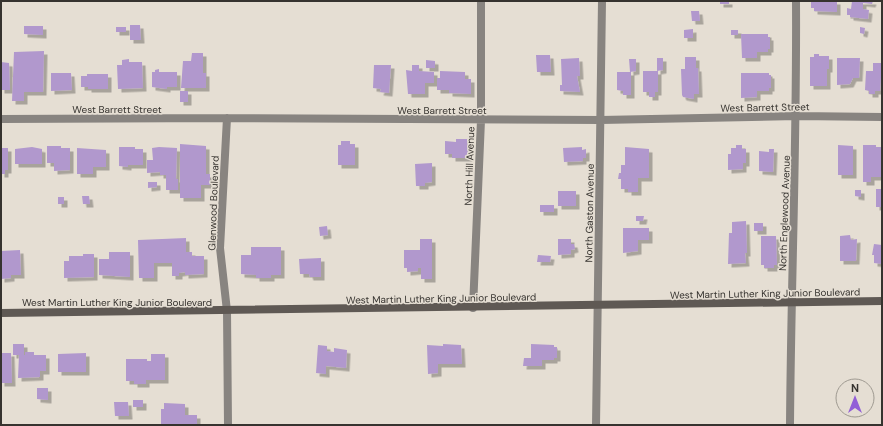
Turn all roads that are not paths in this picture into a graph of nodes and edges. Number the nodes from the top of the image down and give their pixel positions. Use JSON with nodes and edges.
{"nodes":[{"id":1,"x":481,"y":1,"type":"edge"},
{"id":2,"x":602,"y":1,"type":"edge"},
{"id":3,"x":796,"y":1,"type":"edge"},
{"id":4,"x":796,"y":116,"type":"junction"},
{"id":5,"x":882,"y":117,"type":"edge"},
{"id":6,"x":227,"y":118,"type":"junction"},
{"id":7,"x":1,"y":120,"type":"edge"},
{"id":8,"x":481,"y":120,"type":"junction"},
{"id":9,"x":601,"y":120,"type":"junction"},
{"id":10,"x":882,"y":301,"type":"edge"},
{"id":11,"x":791,"y":303,"type":"junction"},
{"id":12,"x":597,"y":305,"type":"junction"},
{"id":13,"x":474,"y":308,"type":"junction"},
{"id":14,"x":227,"y":312,"type":"junction"},
{"id":15,"x":1,"y":313,"type":"edge"},
{"id":16,"x":228,"y":425,"type":"edge"},
{"id":17,"x":596,"y":425,"type":"edge"},
{"id":18,"x":790,"y":425,"type":"edge"}],
"edges":[{"from":1,"to":8,"type":"street","name":"North Hill Avenue"},
{"from":2,"to":9,"type":"street","name":"North Gaston Avenue"},
{"from":3,"to":4,"type":"street","name":"North Englewood Avenue"},
{"from":4,"to":5,"type":"street","name":"West Barrett Street"},
{"from":4,"to":9,"type":"street","name":"West Barrett Street"},
{"from":4,"to":11,"type":"street","name":"North Englewood Avenue"},
{"from":6,"to":7,"type":"street","name":"West Barrett Street"},
{"from":6,"to":8,"type":"street","name":"West Barrett Street"},
{"from":6,"to":14,"type":"street","name":"Glenwood Boulevard"},
{"from":8,"to":9,"type":"street","name":"West Barrett Street"},
{"from":8,"to":13,"type":"street","name":"North Hill Avenue"},
{"from":9,"to":12,"type":"street","name":"North Gaston Avenue"},
{"from":10,"to":11,"type":"main road","name":"West Martin Luther King Junior Boulevard"},
{"from":11,"to":12,"type":"main road","name":"West Martin Luther King Junior Boulevard"},
{"from":11,"to":18,"type":"street","name":"North Englewood Avenue"},
{"from":12,"to":13,"type":"main road","name":"West Martin Luther King Junior Boulevard"},
{"from":12,"to":17,"type":"street","name":"North Gaston Avenue"},
{"from":13,"to":14,"type":"main road","name":"West Martin Luther King Junior Boulevard"},
{"from":14,"to":15,"type":"main road","name":"West Martin Luther King Junior Boulevard"},
{"from":14,"to":16,"type":"street","name":"Glenwood Boulevard"}]}
